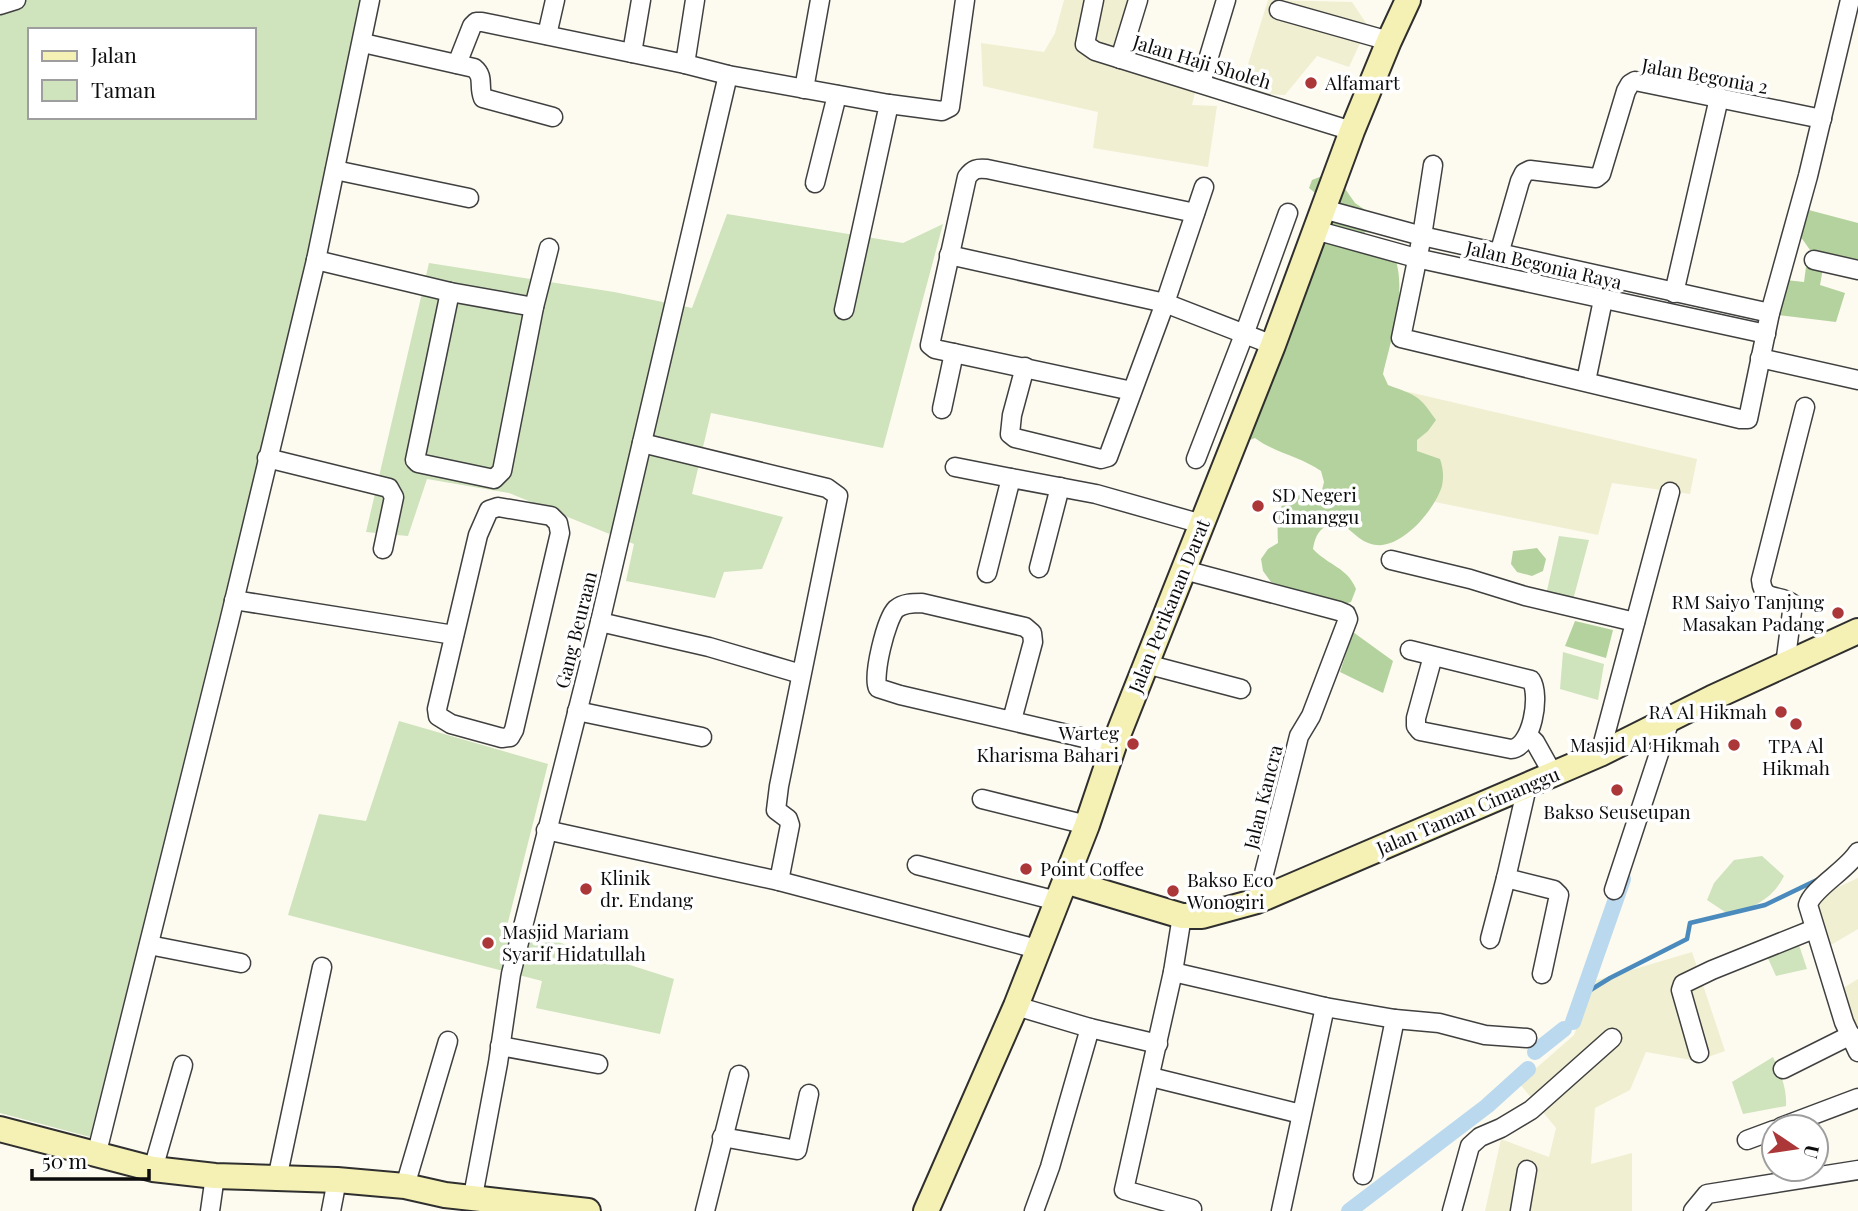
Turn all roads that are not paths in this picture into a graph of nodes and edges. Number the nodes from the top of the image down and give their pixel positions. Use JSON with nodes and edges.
{"nodes":[{"id":1,"x":16,"y":0,"type":"edge"},
{"id":2,"x":370,"y":0,"type":"edge"},
{"id":3,"x":555,"y":0,"type":"edge"},
{"id":4,"x":641,"y":0,"type":"edge"},
{"id":5,"x":695,"y":0,"type":"edge"},
{"id":6,"x":820,"y":0,"type":"edge"},
{"id":7,"x":965,"y":0,"type":"edge"},
{"id":8,"x":1094,"y":0,"type":"edge"},
{"id":9,"x":1139,"y":0,"type":"edge"},
{"id":10,"x":1226,"y":0,"type":"edge"},
{"id":11,"x":1408,"y":0,"type":"edge"},
{"id":12,"x":1850,"y":0,"type":"edge"},
{"id":13,"x":0,"y":5,"type":"edge"},
{"id":14,"x":1279,"y":10,"type":"dead end"},
{"id":15,"x":547,"y":35,"type":"junction"},
{"id":16,"x":1389,"y":41,"type":"junction"},
{"id":17,"x":363,"y":43,"type":"junction"},
{"id":18,"x":632,"y":52,"type":"junction"},
{"id":19,"x":1120,"y":59,"type":"junction"},
{"id":20,"x":457,"y":64,"type":"junction"},
{"id":21,"x":685,"y":64,"type":"junction"},
{"id":22,"x":722,"y":74,"type":"junction"},
{"id":23,"x":1200,"y":83,"type":"junction"},
{"id":24,"x":804,"y":89,"type":"junction"},
{"id":25,"x":837,"y":95,"type":"junction"},
{"id":26,"x":1719,"y":98,"type":"junction"},
{"id":27,"x":889,"y":104,"type":"junction"},
{"id":28,"x":553,"y":117,"type":"dead end"},
{"id":29,"x":1822,"y":119,"type":"junction"},
{"id":30,"x":1352,"y":131,"type":"junction"},
{"id":31,"x":1433,"y":165,"type":"dead end"},
{"id":32,"x":335,"y":170,"type":"junction"},
{"id":33,"x":815,"y":183,"type":"dead end"},
{"id":34,"x":1204,"y":187,"type":"dead end"},
{"id":35,"x":470,"y":198,"type":"dead end"},
{"id":36,"x":1195,"y":213,"type":"junction"},
{"id":37,"x":1288,"y":213,"type":"dead end"},
{"id":38,"x":1319,"y":219,"type":"junction"},
{"id":39,"x":1422,"y":236,"type":"junction"},
{"id":40,"x":549,"y":248,"type":"dead end"},
{"id":41,"x":1499,"y":254,"type":"junction"},
{"id":42,"x":949,"y":255,"type":"junction"},
{"id":43,"x":1416,"y":258,"type":"junction"},
{"id":44,"x":316,"y":260,"type":"junction"},
{"id":45,"x":1814,"y":260,"type":"dead end"},
{"id":46,"x":1858,"y":270,"type":"edge"},
{"id":47,"x":450,"y":292,"type":"junction"},
{"id":48,"x":1674,"y":293,"type":"junction"},
{"id":49,"x":1603,"y":300,"type":"junction"},
{"id":50,"x":1164,"y":303,"type":"junction"},
{"id":51,"x":534,"y":307,"type":"junction"},
{"id":52,"x":844,"y":310,"type":"dead end"},
{"id":53,"x":1770,"y":313,"type":"junction"},
{"id":54,"x":1245,"y":332,"type":"junction"},
{"id":55,"x":1766,"y":334,"type":"junction"},
{"id":56,"x":1273,"y":345,"type":"junction"},
{"id":57,"x":954,"y":353,"type":"junction"},
{"id":58,"x":1760,"y":358,"type":"junction"},
{"id":59,"x":1025,"y":368,"type":"junction"},
{"id":60,"x":1858,"y":380,"type":"edge"},
{"id":61,"x":1586,"y":381,"type":"junction"},
{"id":62,"x":1132,"y":391,"type":"junction"},
{"id":63,"x":1805,"y":407,"type":"dead end"},
{"id":64,"x":943,"y":410,"type":"dead end"},
{"id":65,"x":642,"y":443,"type":"junction"},
{"id":66,"x":267,"y":458,"type":"junction"},
{"id":67,"x":1196,"y":459,"type":"dead end"},
{"id":68,"x":956,"y":467,"type":"dead end"},
{"id":69,"x":1011,"y":478,"type":"junction"},
{"id":70,"x":1060,"y":486,"type":"junction"},
{"id":71,"x":1670,"y":492,"type":"dead end"},
{"id":72,"x":1202,"y":524,"type":"junction"},
{"id":73,"x":383,"y":549,"type":"dead end"},
{"id":74,"x":1391,"y":560,"type":"dead end"},
{"id":75,"x":1039,"y":569,"type":"dead end"},
{"id":76,"x":1184,"y":570,"type":"junction"},
{"id":77,"x":987,"y":573,"type":"dead end"},
{"id":78,"x":234,"y":600,"type":"junction"},
{"id":79,"x":600,"y":622,"type":"junction"},
{"id":80,"x":1635,"y":622,"type":"junction"},
{"id":81,"x":1857,"y":627,"type":"edge"},
{"id":82,"x":454,"y":635,"type":"junction"},
{"id":83,"x":1409,"y":650,"type":"dead end"},
{"id":84,"x":1433,"y":656,"type":"junction"},
{"id":85,"x":1146,"y":664,"type":"junction"},
{"id":86,"x":1786,"y":665,"type":"junction"},
{"id":87,"x":802,"y":674,"type":"junction"},
{"id":88,"x":1241,"y":689,"type":"dead end"},
{"id":89,"x":577,"y":711,"type":"junction"},
{"id":90,"x":1012,"y":720,"type":"junction"},
{"id":91,"x":1670,"y":720,"type":"junction"},
{"id":92,"x":1528,"y":735,"type":"junction"},
{"id":93,"x":702,"y":737,"type":"dead end"},
{"id":94,"x":1114,"y":746,"type":"junction"},
{"id":95,"x":1600,"y":754,"type":"junction"},
{"id":96,"x":1552,"y":774,"type":"junction"},
{"id":97,"x":1527,"y":787,"type":"junction"},
{"id":98,"x":982,"y":799,"type":"dead end"},
{"id":99,"x":1087,"y":825,"type":"junction"},
{"id":100,"x":547,"y":830,"type":"junction"},
{"id":101,"x":1858,"y":852,"type":"edge"},
{"id":102,"x":916,"y":864,"type":"dead end"},
{"id":103,"x":1506,"y":878,"type":"junction"},
{"id":104,"x":779,"y":881,"type":"junction"},
{"id":105,"x":1615,"y":890,"type":"dead end"},
{"id":106,"x":1061,"y":891,"type":"junction"},
{"id":107,"x":1257,"y":901,"type":"junction"},
{"id":108,"x":1182,"y":916,"type":"junction"},
{"id":109,"x":1814,"y":929,"type":"junction"},
{"id":110,"x":1490,"y":939,"type":"dead end"},
{"id":111,"x":149,"y":945,"type":"junction"},
{"id":112,"x":1037,"y":948,"type":"junction"},
{"id":113,"x":241,"y":963,"type":"dead end"},
{"id":114,"x":322,"y":967,"type":"dead end"},
{"id":115,"x":1174,"y":972,"type":"junction"},
{"id":116,"x":1542,"y":974,"type":"dead end"},
{"id":117,"x":1016,"y":1006,"type":"junction"},
{"id":118,"x":1325,"y":1007,"type":"junction"},
{"id":119,"x":1395,"y":1019,"type":"junction"},
{"id":120,"x":1090,"y":1028,"type":"junction"},
{"id":121,"x":1527,"y":1038,"type":"dead end"},
{"id":122,"x":1612,"y":1038,"type":"dead end"},
{"id":123,"x":448,"y":1041,"type":"dead end"},
{"id":124,"x":1855,"y":1043,"type":"edge"},
{"id":125,"x":1158,"y":1044,"type":"junction"},
{"id":126,"x":500,"y":1046,"type":"junction"},
{"id":127,"x":1699,"y":1053,"type":"dead end"},
{"id":128,"x":598,"y":1064,"type":"dead end"},
{"id":129,"x":183,"y":1065,"type":"dead end"},
{"id":130,"x":1783,"y":1069,"type":"dead end"},
{"id":131,"x":739,"y":1075,"type":"dead end"},
{"id":132,"x":1151,"y":1077,"type":"junction"},
{"id":133,"x":809,"y":1094,"type":"dead end"},
{"id":134,"x":1858,"y":1098,"type":"edge"},
{"id":135,"x":1818,"y":1113,"type":"edge"},
{"id":136,"x":1301,"y":1114,"type":"junction"},
{"id":137,"x":0,"y":1129,"type":"edge"},
{"id":138,"x":1760,"y":1135,"type":"edge"},
{"id":139,"x":722,"y":1137,"type":"junction"},
{"id":140,"x":1747,"y":1140,"type":"dead end"},
{"id":141,"x":96,"y":1156,"type":"junction"},
{"id":142,"x":153,"y":1169,"type":"junction"},
{"id":143,"x":1527,"y":1170,"type":"dead end"},
{"id":144,"x":1858,"y":1170,"type":"edge"},
{"id":145,"x":1363,"y":1175,"type":"dead end"},
{"id":146,"x":215,"y":1176,"type":"junction"},
{"id":147,"x":277,"y":1179,"type":"junction"},
{"id":148,"x":337,"y":1180,"type":"junction"},
{"id":149,"x":405,"y":1186,"type":"junction"},
{"id":150,"x":473,"y":1196,"type":"junction"},
{"id":151,"x":443,"y":1203,"type":"edge"},
{"id":152,"x":1192,"y":1209,"type":"dead end"},
{"id":153,"x":210,"y":1211,"type":"edge"},
{"id":154,"x":331,"y":1211,"type":"edge"},
{"id":155,"x":588,"y":1211,"type":"edge"},
{"id":156,"x":705,"y":1211,"type":"edge"},
{"id":157,"x":926,"y":1211,"type":"edge"},
{"id":158,"x":1034,"y":1211,"type":"edge"},
{"id":159,"x":1281,"y":1211,"type":"edge"},
{"id":160,"x":1452,"y":1211,"type":"edge"},
{"id":161,"x":1520,"y":1211,"type":"edge"},
{"id":162,"x":1693,"y":1211,"type":"edge"}],
"edges":[{"from":1,"to":13,"type":"street"},
{"from":2,"to":17,"type":"street"},
{"from":3,"to":15,"type":"street"},
{"from":4,"to":18,"type":"street"},
{"from":5,"to":21,"type":"street"},
{"from":6,"to":24,"type":"street"},
{"from":7,"to":27,"type":"street"},
{"from":8,"to":19,"type":"street","name":"Jalan Haji Sholeh"},
{"from":9,"to":19,"type":"street"},
{"from":10,"to":23,"type":"street"},
{"from":11,"to":16,"type":"street","name":"Jalan Perikanan Darat"},
{"from":12,"to":29,"type":"street"},
{"from":14,"to":16,"type":"street"},
{"from":15,"to":18,"type":"street"},
{"from":15,"to":20,"type":"street"},
{"from":16,"to":30,"type":"street","name":"Jalan Perikanan Darat"},
{"from":17,"to":20,"type":"street"},
{"from":17,"to":32,"type":"street"},
{"from":18,"to":21,"type":"street"},
{"from":19,"to":23,"type":"street","name":"Jalan Haji Sholeh"},
{"from":20,"to":28,"type":"street"},
{"from":21,"to":22,"type":"street"},
{"from":22,"to":24,"type":"street"},
{"from":22,"to":65,"type":"street","name":"Gang Beuraan"},
{"from":23,"to":30,"type":"street","name":"Jalan Haji Sholeh"},
{"from":24,"to":25,"type":"street"},
{"from":25,"to":27,"type":"street"},
{"from":25,"to":33,"type":"street"},
{"from":26,"to":29,"type":"street","name":"Jalan Begonia 2"},
{"from":26,"to":41,"type":"street","name":"Jalan Begonia 2"},
{"from":26,"to":48,"type":"street"},
{"from":27,"to":52,"type":"street"},
{"from":29,"to":53,"type":"street"},
{"from":30,"to":38,"type":"street","name":"Jalan Perikanan Darat"},
{"from":31,"to":39,"type":"street"},
{"from":32,"to":35,"type":"street"},
{"from":32,"to":44,"type":"street"},
{"from":34,"to":36,"type":"street"},
{"from":36,"to":42,"type":"street"},
{"from":36,"to":50,"type":"street"},
{"from":37,"to":54,"type":"street"},
{"from":38,"to":39,"type":"street","name":"Jalan Begonia Raya"},
{"from":38,"to":43,"type":"street","name":"Jalan Begonia Raya"},
{"from":38,"to":56,"type":"street","name":"Jalan Perikanan Darat"},
{"from":39,"to":41,"type":"street","name":"Jalan Begonia Raya"},
{"from":39,"to":43,"type":"street"},
{"from":40,"to":51,"type":"street"},
{"from":41,"to":48,"type":"street","name":"Jalan Begonia Raya"},
{"from":42,"to":50,"type":"street"},
{"from":42,"to":57,"type":"street"},
{"from":43,"to":49,"type":"street","name":"Jalan Begonia Raya"},
{"from":43,"to":61,"type":"street"},
{"from":44,"to":47,"type":"street"},
{"from":44,"to":66,"type":"street"},
{"from":45,"to":46,"type":"street"},
{"from":47,"to":51,"type":"street"},
{"from":47,"to":51,"type":"street"},
{"from":48,"to":53,"type":"street","name":"Jalan Begonia Raya"},
{"from":49,"to":55,"type":"street","name":"Jalan Begonia Raya"},
{"from":49,"to":61,"type":"street"},
{"from":50,"to":54,"type":"street"},
{"from":50,"to":62,"type":"street"},
{"from":53,"to":55,"type":"street"},
{"from":54,"to":56,"type":"street"},
{"from":54,"to":67,"type":"street"},
{"from":55,"to":58,"type":"street"},
{"from":56,"to":72,"type":"street","name":"Jalan Perikanan Darat"},
{"from":57,"to":59,"type":"street"},
{"from":57,"to":64,"type":"street"},
{"from":58,"to":60,"type":"street"},
{"from":58,"to":61,"type":"street"},
{"from":59,"to":62,"type":"street"},
{"from":59,"to":62,"type":"street"},
{"from":63,"to":86,"type":"street"},
{"from":65,"to":79,"type":"street","name":"Gang Beuraan"},
{"from":65,"to":87,"type":"street"},
{"from":66,"to":73,"type":"street"},
{"from":66,"to":78,"type":"street"},
{"from":68,"to":69,"type":"street"},
{"from":69,"to":70,"type":"street"},
{"from":69,"to":77,"type":"street"},
{"from":70,"to":72,"type":"street"},
{"from":70,"to":75,"type":"street"},
{"from":71,"to":80,"type":"street"},
{"from":72,"to":76,"type":"street","name":"Jalan Perikanan Darat"},
{"from":74,"to":80,"type":"street"},
{"from":76,"to":85,"type":"street","name":"Jalan Perikanan Darat"},
{"from":76,"to":107,"type":"street","name":"Jalan Kancra"},
{"from":78,"to":82,"type":"street"},
{"from":78,"to":111,"type":"street"},
{"from":79,"to":87,"type":"street"},
{"from":79,"to":89,"type":"street","name":"Gang Beuraan"},
{"from":80,"to":95,"type":"street"},
{"from":81,"to":86,"type":"street","name":"Jalan Taman Cimanggu"},
{"from":82,"to":82,"type":"street"},
{"from":83,"to":84,"type":"street"},
{"from":84,"to":92,"type":"street"},
{"from":84,"to":92,"type":"street"},
{"from":85,"to":88,"type":"street"},
{"from":85,"to":94,"type":"street","name":"Jalan Perikanan Darat"},
{"from":86,"to":91,"type":"street","name":"Jalan Taman Cimanggu"},
{"from":87,"to":104,"type":"street"},
{"from":89,"to":93,"type":"street"},
{"from":89,"to":100,"type":"street","name":"Gang Beuraan"},
{"from":90,"to":90,"type":"street"},
{"from":90,"to":94,"type":"street"},
{"from":91,"to":95,"type":"street","name":"Jalan Taman Cimanggu"},
{"from":91,"to":105,"type":"street"},
{"from":92,"to":96,"type":"street"},
{"from":94,"to":99,"type":"street","name":"Jalan Perikanan Darat"},
{"from":95,"to":96,"type":"street","name":"Jalan Taman Cimanggu"},
{"from":96,"to":97,"type":"street","name":"Jalan Taman Cimanggu"},
{"from":97,"to":103,"type":"street"},
{"from":97,"to":107,"type":"street","name":"Jalan Taman Cimanggu"},
{"from":98,"to":99,"type":"street"},
{"from":99,"to":106,"type":"street","name":"Jalan Perikanan Darat"},
{"from":100,"to":104,"type":"street"},
{"from":100,"to":126,"type":"street","name":"Gang Beuraan"},
{"from":101,"to":109,"type":"street"},
{"from":102,"to":106,"type":"street"},
{"from":103,"to":110,"type":"street"},
{"from":103,"to":116,"type":"street"},
{"from":104,"to":112,"type":"street"},
{"from":106,"to":108,"type":"street","name":"Jalan Taman Cimanggu"},
{"from":106,"to":112,"type":"street","name":"Jalan Perikanan Darat"},
{"from":107,"to":108,"type":"street","name":"Jalan Taman Cimanggu"},
{"from":108,"to":115,"type":"street"},
{"from":109,"to":124,"type":"street"},
{"from":109,"to":127,"type":"street"},
{"from":111,"to":113,"type":"street"},
{"from":111,"to":141,"type":"street"},
{"from":112,"to":117,"type":"street","name":"Jalan Perikanan Darat"},
{"from":114,"to":147,"type":"street"},
{"from":115,"to":118,"type":"street"},
{"from":115,"to":125,"type":"street"},
{"from":117,"to":120,"type":"street"},
{"from":117,"to":157,"type":"street","name":"Jalan Perikanan Darat"},
{"from":118,"to":119,"type":"street"},
{"from":118,"to":136,"type":"street"},
{"from":119,"to":121,"type":"street"},
{"from":119,"to":145,"type":"street"},
{"from":120,"to":125,"type":"street"},
{"from":120,"to":158,"type":"street"},
{"from":122,"to":160,"type":"street"},
{"from":123,"to":149,"type":"street"},
{"from":124,"to":130,"type":"street"},
{"from":125,"to":132,"type":"street"},
{"from":126,"to":128,"type":"street"},
{"from":126,"to":150,"type":"street","name":"Gang Beuraan"},
{"from":129,"to":142,"type":"street"},
{"from":131,"to":139,"type":"street"},
{"from":132,"to":136,"type":"street"},
{"from":132,"to":152,"type":"street"},
{"from":133,"to":139,"type":"street"},
{"from":134,"to":135,"type":"street"},
{"from":136,"to":159,"type":"street"},
{"from":137,"to":141,"type":"street"},
{"from":138,"to":140,"type":"street"},
{"from":139,"to":156,"type":"street"},
{"from":141,"to":142,"type":"street"},
{"from":142,"to":146,"type":"street"},
{"from":143,"to":161,"type":"street"},
{"from":144,"to":162,"type":"street"},
{"from":146,"to":147,"type":"street"},
{"from":146,"to":153,"type":"street"},
{"from":147,"to":148,"type":"street"},
{"from":148,"to":149,"type":"street"},
{"from":148,"to":154,"type":"street"},
{"from":149,"to":151,"type":"street"},
{"from":150,"to":151,"type":"street"},
{"from":150,"to":155,"type":"street"}]}
